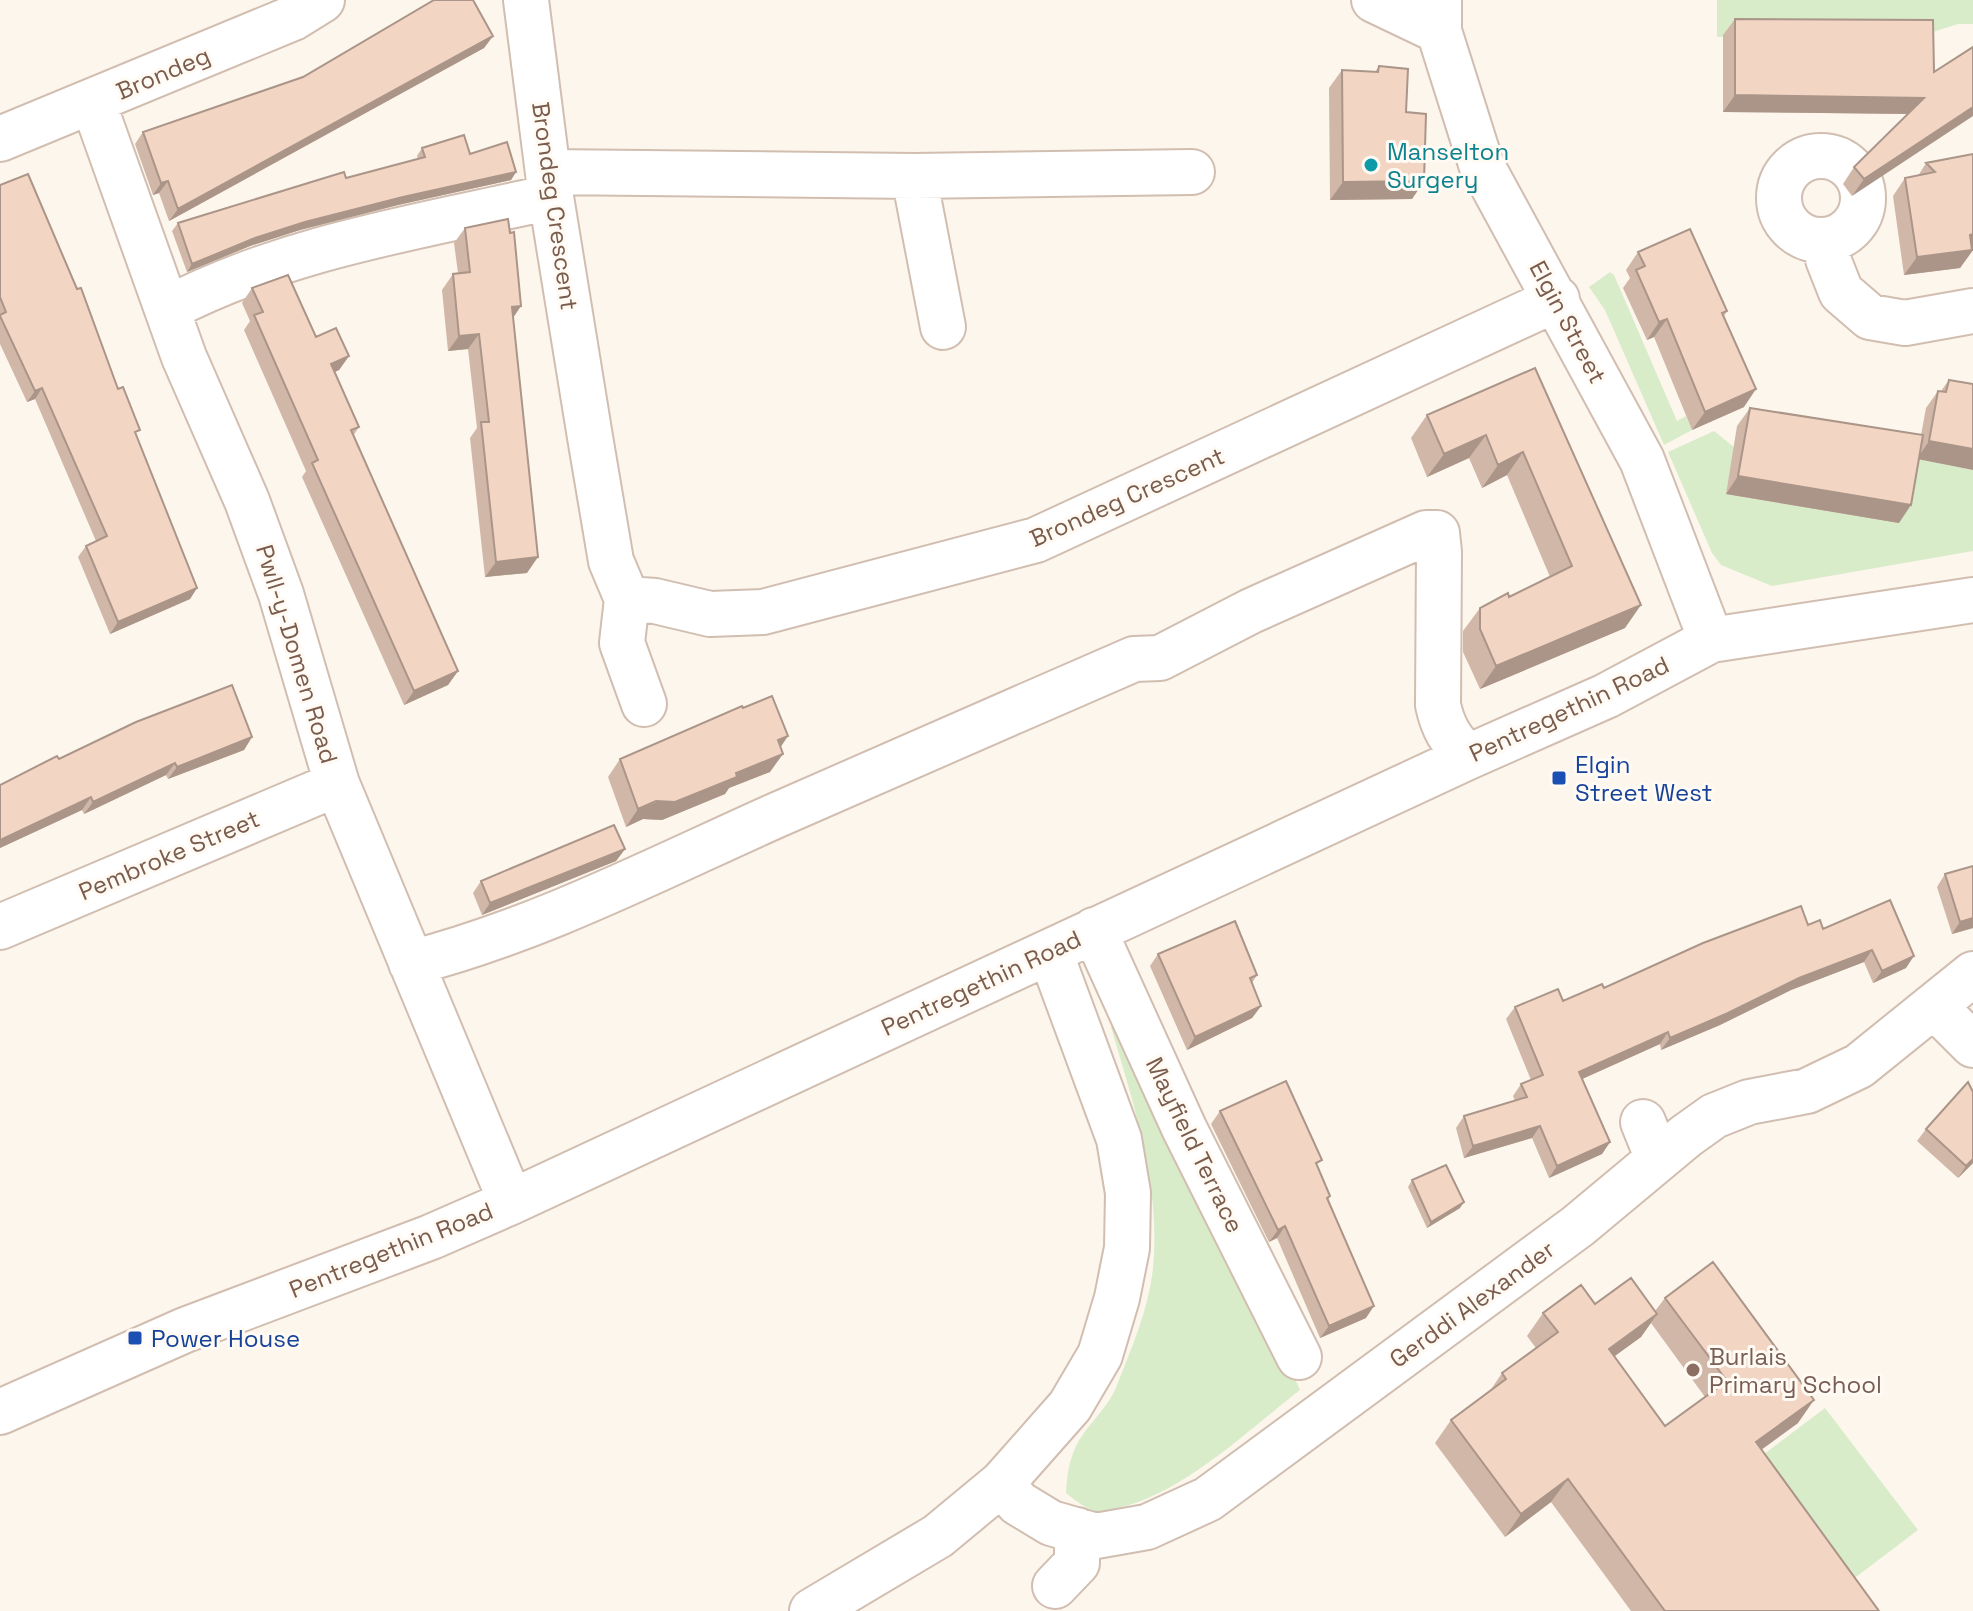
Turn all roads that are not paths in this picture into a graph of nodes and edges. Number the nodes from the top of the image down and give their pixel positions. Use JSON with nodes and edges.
{"nodes":[{"id":1,"x":322,"y":0,"type":"edge"},
{"id":2,"x":526,"y":0,"type":"edge"},
{"id":3,"x":1374,"y":0,"type":"edge"},
{"id":4,"x":1439,"y":16,"type":"edge"},
{"id":5,"x":93,"y":102,"type":"junction"},
{"id":6,"x":0,"y":139,"type":"edge"},
{"id":7,"x":1192,"y":172,"type":"dead end"},
{"id":8,"x":914,"y":176,"type":"junction"},
{"id":9,"x":550,"y":184,"type":"junction"},
{"id":10,"x":1829,"y":240,"type":"dead end"},
{"id":11,"x":1557,"y":299,"type":"junction"},
{"id":12,"x":167,"y":309,"type":"junction"},
{"id":13,"x":1973,"y":311,"type":"edge"},
{"id":14,"x":943,"y":327,"type":"dead end"},
{"id":15,"x":627,"y":599,"type":"junction"},
{"id":16,"x":1973,"y":600,"type":"edge"},
{"id":17,"x":1711,"y":640,"type":"junction"},
{"id":18,"x":644,"y":704,"type":"dead end"},
{"id":19,"x":1468,"y":757,"type":"junction"},
{"id":20,"x":337,"y":784,"type":"junction"},
{"id":21,"x":0,"y":927,"type":"edge"},
{"id":22,"x":1094,"y":930,"type":"junction"},
{"id":23,"x":1050,"y":952,"type":"junction"},
{"id":24,"x":411,"y":963,"type":"junction"},
{"id":25,"x":1973,"y":974,"type":"edge"},
{"id":26,"x":1934,"y":1006,"type":"junction"},
{"id":27,"x":1973,"y":1045,"type":"edge"},
{"id":28,"x":511,"y":1202,"type":"junction"},
{"id":29,"x":1299,"y":1357,"type":"dead end"},
{"id":30,"x":0,"y":1412,"type":"edge"},
{"id":31,"x":1002,"y":1483,"type":"junction"},
{"id":32,"x":1077,"y":1530,"type":"junction"},
{"id":33,"x":1055,"y":1586,"type":"dead end"},
{"id":34,"x":812,"y":1611,"type":"edge"}],
"edges":[{"from":1,"to":5,"type":"street","name":"Brondeg"},
{"from":2,"to":9,"type":"street","name":"Brondeg Crescent"},
{"from":3,"to":4,"type":"street"},
{"from":4,"to":11,"type":"street","name":"Elgin Street"},
{"from":5,"to":6,"type":"street","name":"Brondeg"},
{"from":5,"to":12,"type":"street","name":"Pwll-y-Domen Road"},
{"from":7,"to":8,"type":"street"},
{"from":8,"to":9,"type":"street"},
{"from":8,"to":14,"type":"street"},
{"from":9,"to":12,"type":"street"},
{"from":9,"to":15,"type":"street","name":"Brondeg Crescent"},
{"from":10,"to":13,"type":"street"},
{"from":11,"to":15,"type":"street","name":"Brondeg Crescent"},
{"from":11,"to":17,"type":"street","name":"Elgin Street"},
{"from":12,"to":20,"type":"street","name":"Pwll-y-Domen Road"},
{"from":15,"to":18,"type":"street","name":"Brondeg Crescent"},
{"from":16,"to":17,"type":"street","name":"Pentregethin Road"},
{"from":17,"to":19,"type":"street","name":"Pentregethin Road"},
{"from":19,"to":22,"type":"street","name":"Pentregethin Road"},
{"from":19,"to":24,"type":"street"},
{"from":20,"to":21,"type":"street","name":"Pembroke Street"},
{"from":20,"to":24,"type":"street","name":"Pwll-y-Domen Road"},
{"from":22,"to":23,"type":"street","name":"Pentregethin Road"},
{"from":22,"to":29,"type":"street","name":"Mayfield Terrace"},
{"from":23,"to":28,"type":"street","name":"Pentregethin Road"},
{"from":23,"to":31,"type":"street"},
{"from":24,"to":28,"type":"street","name":"Pwll-y-Domen Road"},
{"from":25,"to":26,"type":"street","name":"Gerddi Alexander"},
{"from":26,"to":27,"type":"street"},
{"from":26,"to":32,"type":"street","name":"Gerddi Alexander"},
{"from":28,"to":30,"type":"street","name":"Pentregethin Road"},
{"from":31,"to":32,"type":"street","name":"Gerddi Alexander"},
{"from":31,"to":34,"type":"street"},
{"from":32,"to":33,"type":"street"}]}
